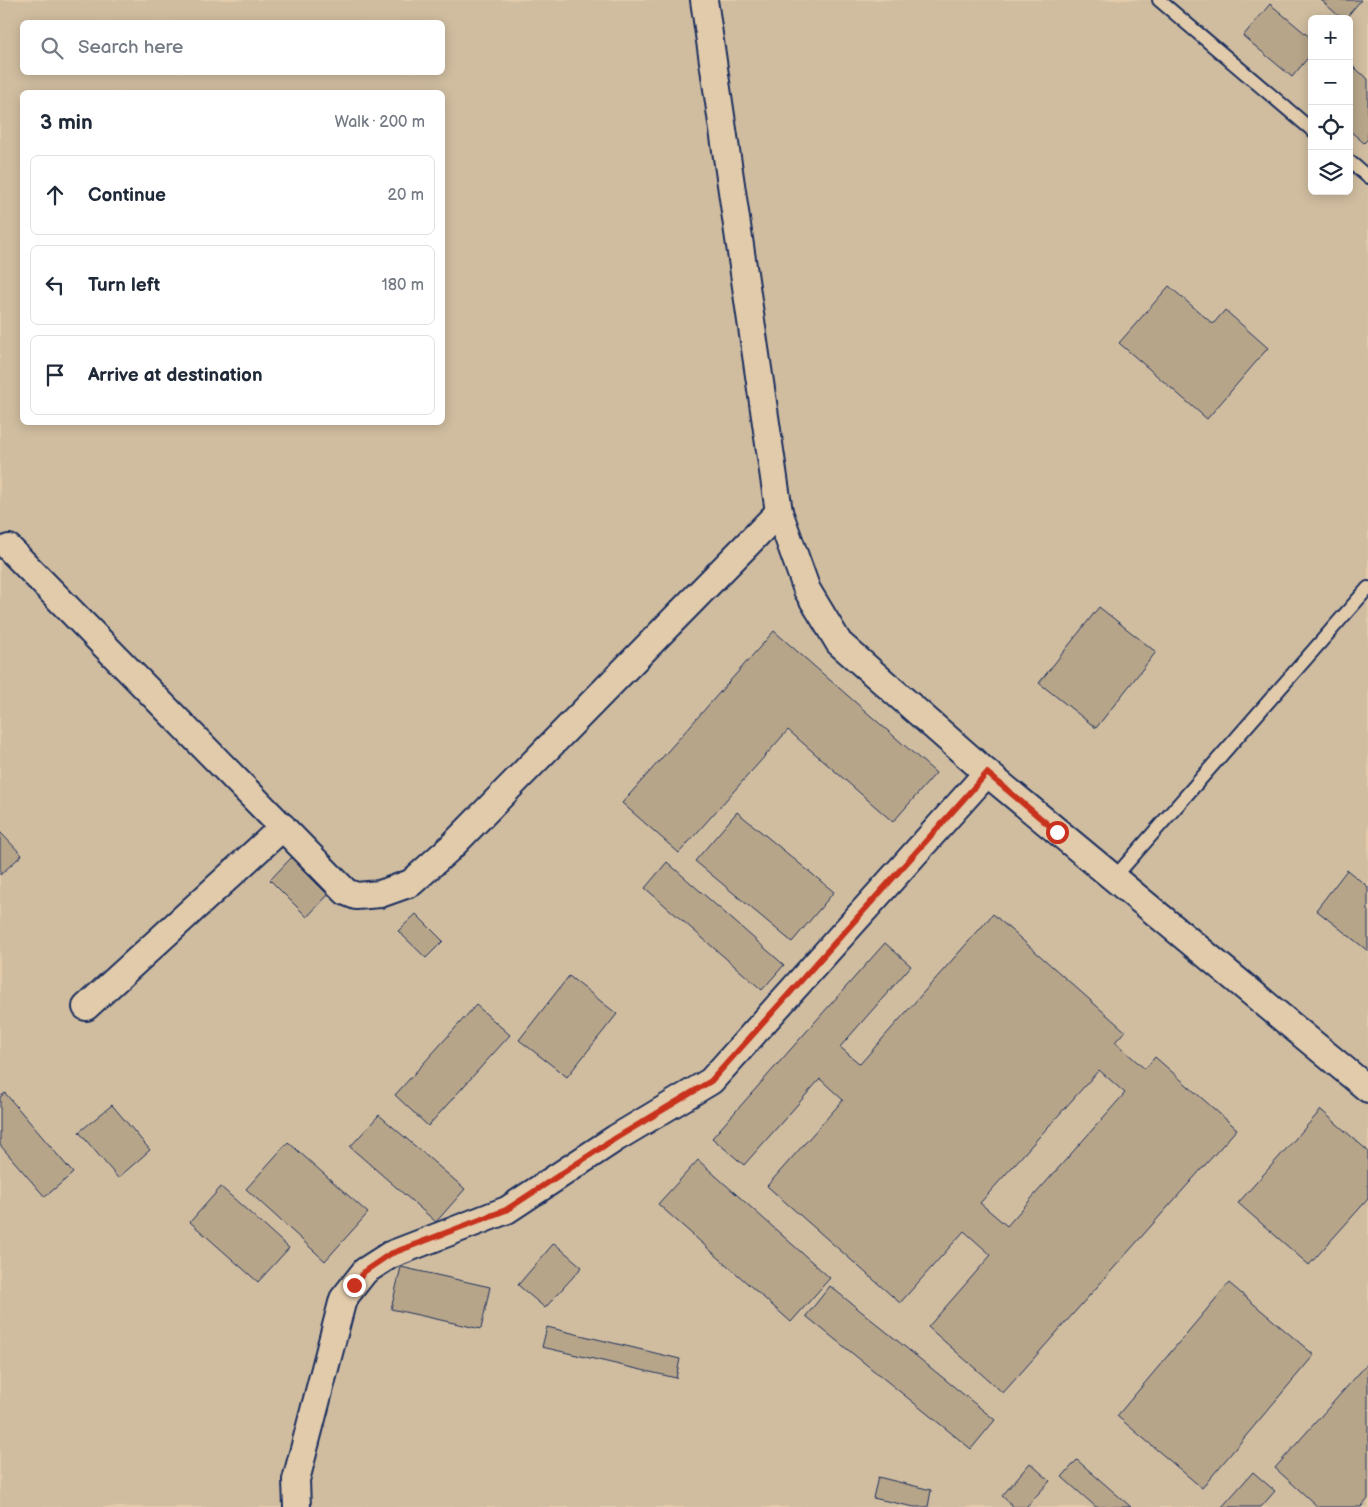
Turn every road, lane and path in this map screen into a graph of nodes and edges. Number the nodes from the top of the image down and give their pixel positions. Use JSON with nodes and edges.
{"nodes":[{"id":1,"x":704,"y":0,"type":"edge"},
{"id":2,"x":1159,"y":0,"type":"edge"},
{"id":3,"x":1308,"y":127,"type":"edge"},
{"id":4,"x":1353,"y":164,"type":"edge"},
{"id":5,"x":1368,"y":177,"type":"edge"},
{"id":6,"x":779,"y":512,"type":"junction"},
{"id":7,"x":9,"y":548,"type":"dead end"},
{"id":8,"x":1368,"y":588,"type":"edge"},
{"id":9,"x":987,"y":773,"type":"junction"},
{"id":10,"x":284,"y":827,"type":"junction"},
{"id":11,"x":1113,"y":878,"type":"junction"},
{"id":12,"x":86,"y":1007,"type":"dead end"},
{"id":13,"x":1368,"y":1089,"type":"edge"},
{"id":14,"x":297,"y":1507,"type":"edge"}],
"edges":[{"from":1,"to":6,"type":"street"},
{"from":2,"to":3,"type":"lane"},
{"from":4,"to":5,"type":"lane"},
{"from":6,"to":9,"type":"street"},
{"from":6,"to":10,"type":"street"},
{"from":7,"to":10,"type":"street"},
{"from":8,"to":11,"type":"lane"},
{"from":9,"to":11,"type":"street"},
{"from":9,"to":14,"type":"street"},
{"from":10,"to":12,"type":"street"},
{"from":11,"to":13,"type":"street"}]}
